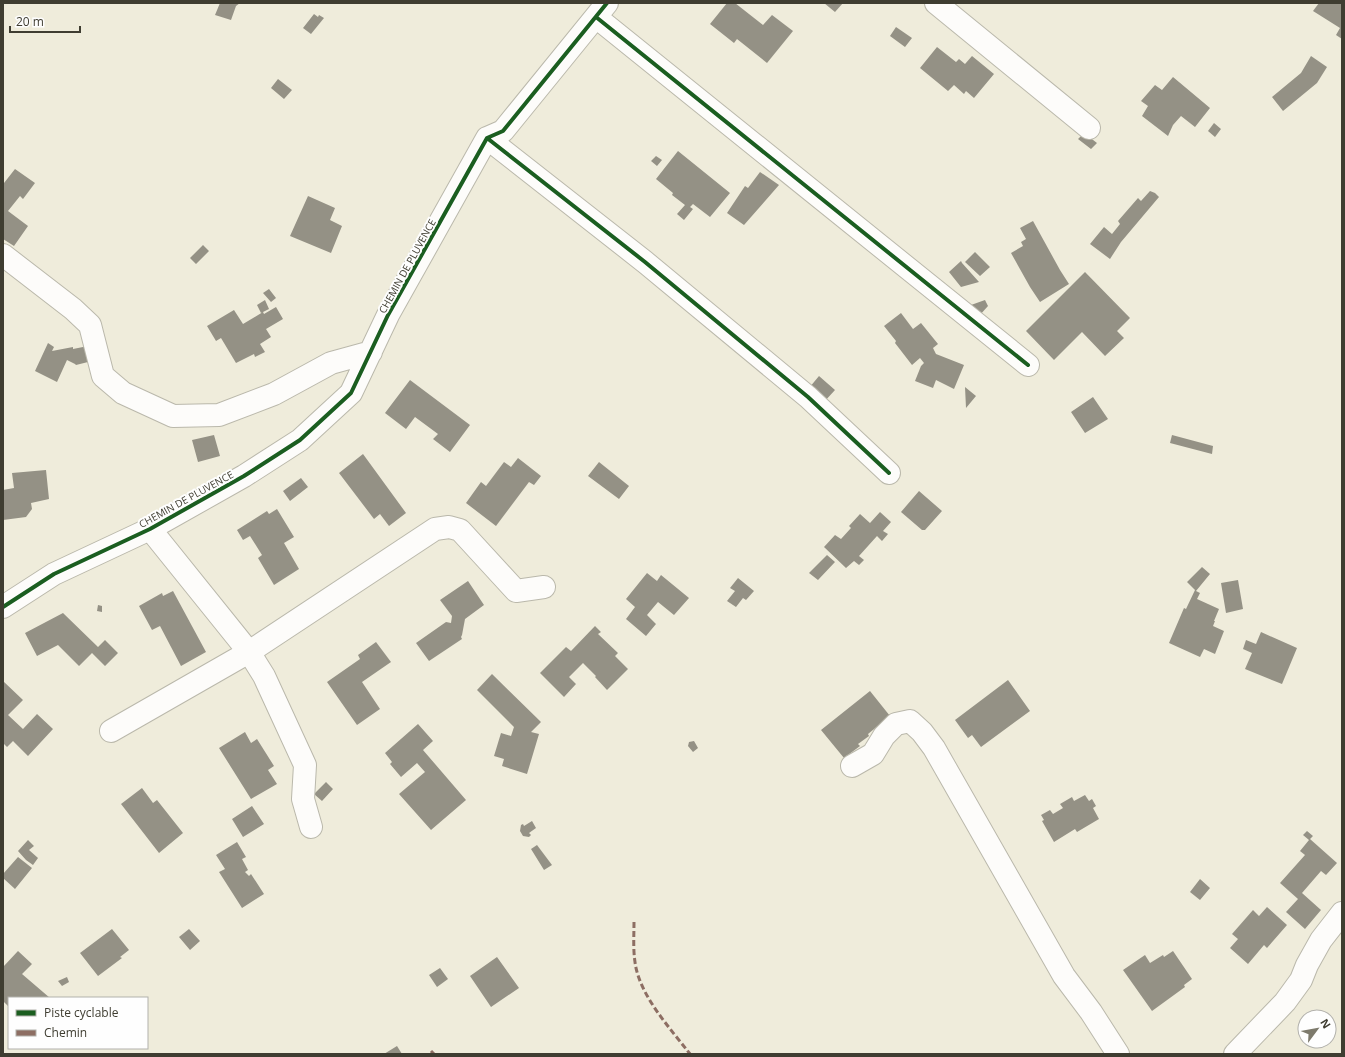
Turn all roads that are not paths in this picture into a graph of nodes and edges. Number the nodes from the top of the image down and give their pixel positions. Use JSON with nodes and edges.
{"nodes":[{"id":1,"x":936,"y":3,"type":"edge"},
{"id":2,"x":602,"y":10,"type":"edge"},
{"id":3,"x":1089,"y":128,"type":"dead end"},
{"id":4,"x":487,"y":138,"type":"junction"},
{"id":5,"x":3,"y":255,"type":"edge"},
{"id":6,"x":371,"y":352,"type":"junction"},
{"id":7,"x":1028,"y":365,"type":"dead end"},
{"id":8,"x":889,"y":473,"type":"dead end"},
{"id":9,"x":150,"y":529,"type":"junction"},
{"id":10,"x":544,"y":587,"type":"dead end"},
{"id":11,"x":3,"y":607,"type":"edge"},
{"id":12,"x":249,"y":652,"type":"junction"},
{"id":13,"x":111,"y":731,"type":"dead end"},
{"id":14,"x":852,"y":766,"type":"dead end"},
{"id":15,"x":311,"y":827,"type":"dead end"},
{"id":16,"x":1342,"y":913,"type":"edge"},
{"id":17,"x":1118,"y":1054,"type":"edge"},
{"id":18,"x":1235,"y":1054,"type":"edge"}],
"edges":[{"from":1,"to":3,"type":"street"},
{"from":2,"to":4,"type":"street"},
{"from":2,"to":7,"type":"street"},
{"from":4,"to":6,"type":"street","name":"CHEMIN DE PLUVENCE"},
{"from":4,"to":8,"type":"street"},
{"from":5,"to":6,"type":"street"},
{"from":6,"to":9,"type":"street","name":"CHEMIN DE PLUVENCE"},
{"from":9,"to":11,"type":"street","name":"CHEMIN DE PLUVENCE"},
{"from":9,"to":12,"type":"street"},
{"from":10,"to":12,"type":"street"},
{"from":12,"to":13,"type":"street"},
{"from":12,"to":15,"type":"street"},
{"from":14,"to":17,"type":"street"},
{"from":16,"to":18,"type":"street"}]}
